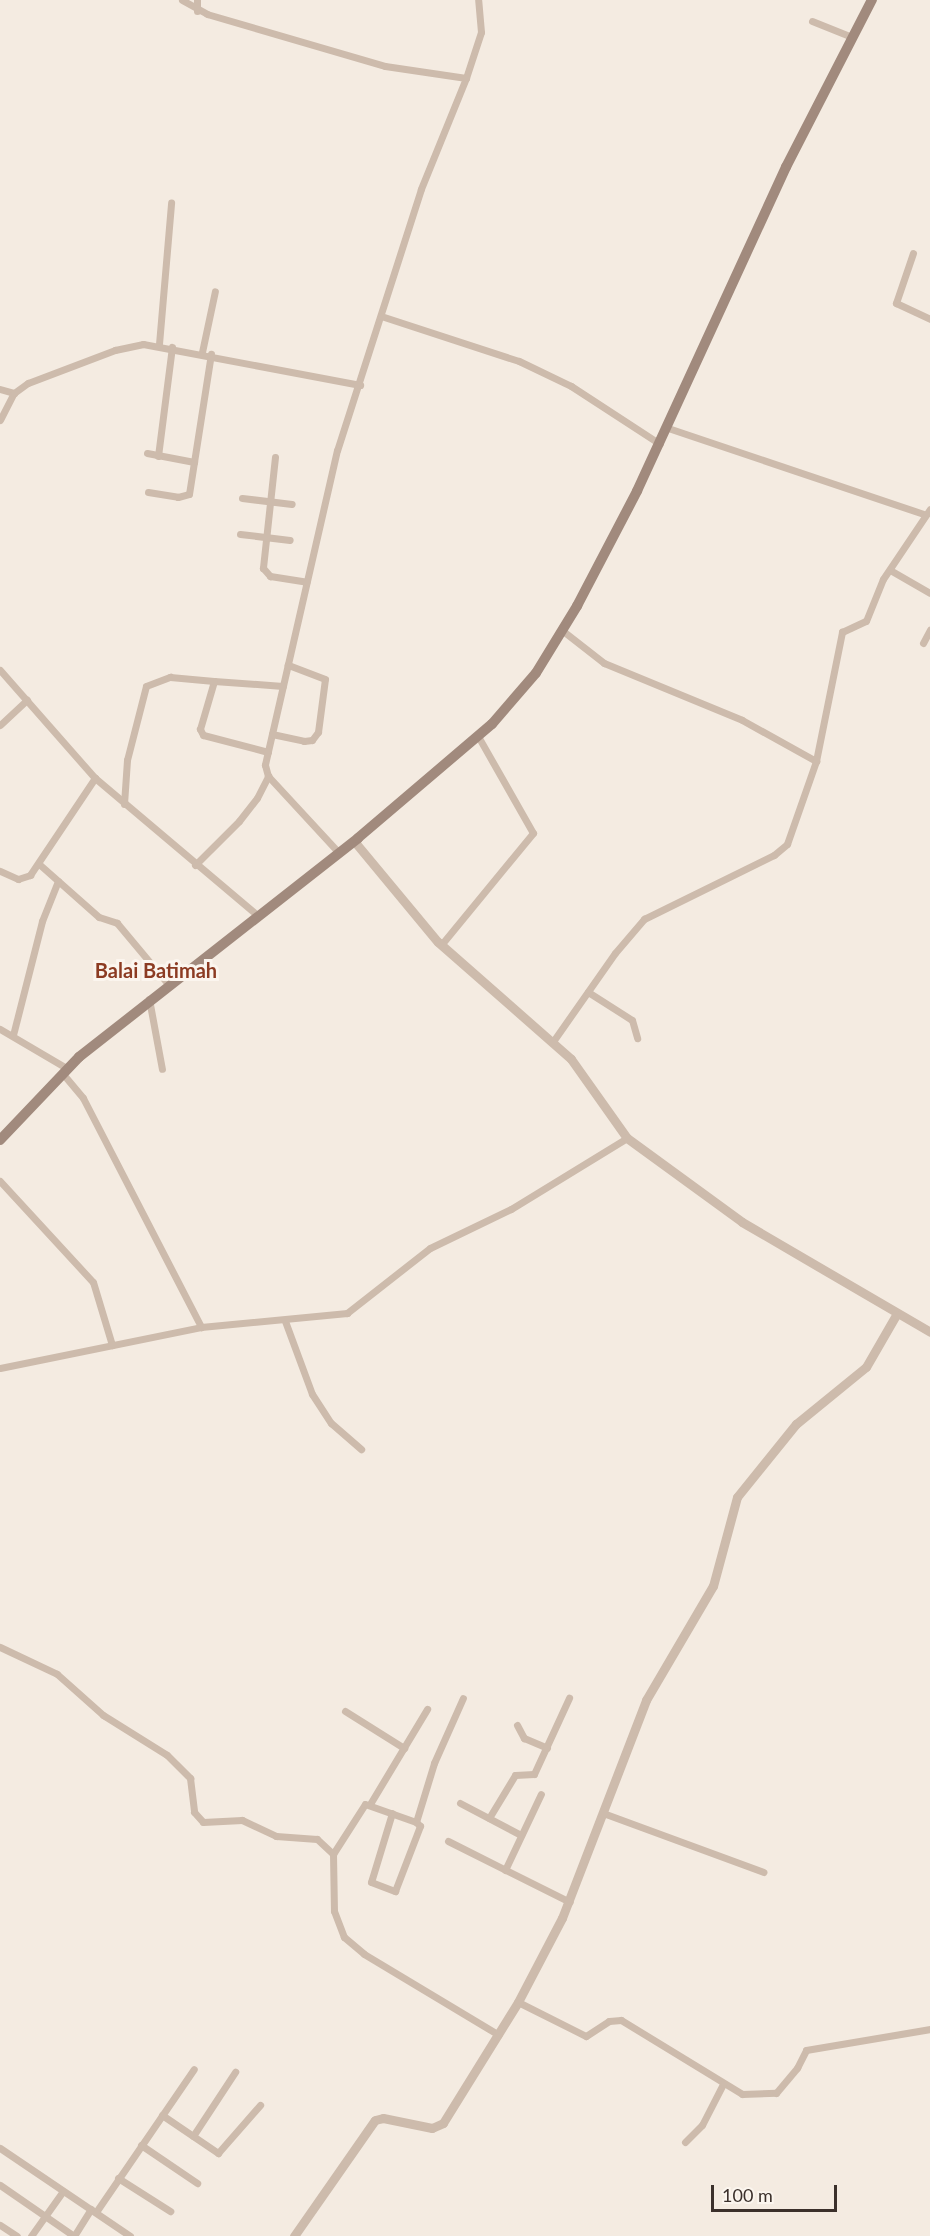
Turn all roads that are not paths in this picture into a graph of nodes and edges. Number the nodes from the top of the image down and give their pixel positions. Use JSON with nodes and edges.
{"nodes":[{"id":1,"x":182,"y":0,"type":"edge"},
{"id":2,"x":197,"y":0,"type":"edge"},
{"id":3,"x":478,"y":0,"type":"edge"},
{"id":4,"x":872,"y":0,"type":"edge"},
{"id":5,"x":197,"y":11,"type":"junction"},
{"id":6,"x":812,"y":21,"type":"dead end"},
{"id":7,"x":852,"y":38,"type":"junction"},
{"id":8,"x":466,"y":78,"type":"junction"},
{"id":9,"x":171,"y":203,"type":"dead end"},
{"id":10,"x":912,"y":252,"type":"dead end"},
{"id":11,"x":215,"y":291,"type":"dead end"},
{"id":12,"x":381,"y":316,"type":"junction"},
{"id":13,"x":930,"y":319,"type":"edge"},
{"id":14,"x":159,"y":344,"type":"junction"},
{"id":15,"x":171,"y":347,"type":"junction"},
{"id":16,"x":202,"y":352,"type":"junction"},
{"id":17,"x":211,"y":354,"type":"junction"},
{"id":18,"x":360,"y":385,"type":"junction"},
{"id":19,"x":0,"y":389,"type":"edge"},
{"id":20,"x":14,"y":393,"type":"junction"},
{"id":21,"x":0,"y":420,"type":"edge"},
{"id":22,"x":668,"y":428,"type":"junction"},
{"id":23,"x":660,"y":444,"type":"junction"},
{"id":24,"x":147,"y":453,"type":"dead end"},
{"id":25,"x":158,"y":456,"type":"junction"},
{"id":26,"x":275,"y":457,"type":"dead end"},
{"id":27,"x":194,"y":462,"type":"junction"},
{"id":28,"x":148,"y":492,"type":"dead end"},
{"id":29,"x":242,"y":498,"type":"dead end"},
{"id":30,"x":270,"y":502,"type":"junction"},
{"id":31,"x":292,"y":504,"type":"dead end"},
{"id":32,"x":928,"y":512,"type":"edge"},
{"id":33,"x":240,"y":534,"type":"dead end"},
{"id":34,"x":266,"y":537,"type":"junction"},
{"id":35,"x":290,"y":540,"type":"dead end"},
{"id":36,"x":890,"y":570,"type":"junction"},
{"id":37,"x":307,"y":582,"type":"junction"},
{"id":38,"x":930,"y":593,"type":"edge"},
{"id":39,"x":930,"y":630,"type":"edge"},
{"id":40,"x":563,"y":631,"type":"junction"},
{"id":41,"x":923,"y":643,"type":"dead end"},
{"id":42,"x":288,"y":665,"type":"junction"},
{"id":43,"x":0,"y":670,"type":"edge"},
{"id":44,"x":214,"y":681,"type":"junction"},
{"id":45,"x":283,"y":686,"type":"junction"},
{"id":46,"x":27,"y":700,"type":"junction"},
{"id":47,"x":0,"y":724,"type":"edge"},
{"id":48,"x":272,"y":734,"type":"junction"},
{"id":49,"x":478,"y":736,"type":"junction"},
{"id":50,"x":268,"y":752,"type":"junction"},
{"id":51,"x":816,"y":761,"type":"junction"},
{"id":52,"x":268,"y":776,"type":"junction"},
{"id":53,"x":95,"y":778,"type":"junction"},
{"id":54,"x":124,"y":804,"type":"junction"},
{"id":55,"x":354,"y":842,"type":"junction"},
{"id":56,"x":339,"y":853,"type":"junction"},
{"id":57,"x":39,"y":864,"type":"junction"},
{"id":58,"x":195,"y":865,"type":"junction"},
{"id":59,"x":0,"y":871,"type":"edge"},
{"id":60,"x":58,"y":881,"type":"junction"},
{"id":61,"x":257,"y":915,"type":"junction"},
{"id":62,"x":441,"y":945,"type":"junction"},
{"id":63,"x":168,"y":984,"type":"junction"},
{"id":64,"x":588,"y":992,"type":"junction"},
{"id":65,"x":149,"y":999,"type":"junction"},
{"id":66,"x":0,"y":1029,"type":"edge"},
{"id":67,"x":13,"y":1035,"type":"junction"},
{"id":68,"x":637,"y":1038,"type":"dead end"},
{"id":69,"x":554,"y":1040,"type":"junction"},
{"id":70,"x":162,"y":1069,"type":"dead end"},
{"id":71,"x":65,"y":1071,"type":"junction"},
{"id":72,"x":627,"y":1138,"type":"junction"},
{"id":73,"x":0,"y":1140,"type":"edge"},
{"id":74,"x":0,"y":1181,"type":"edge"},
{"id":75,"x":896,"y":1315,"type":"junction"},
{"id":76,"x":285,"y":1321,"type":"junction"},
{"id":77,"x":201,"y":1327,"type":"junction"},
{"id":78,"x":930,"y":1332,"type":"edge"},
{"id":79,"x":112,"y":1345,"type":"junction"},
{"id":80,"x":0,"y":1368,"type":"edge"},
{"id":81,"x":361,"y":1449,"type":"dead end"},
{"id":82,"x":0,"y":1647,"type":"edge"},
{"id":83,"x":463,"y":1698,"type":"dead end"},
{"id":84,"x":569,"y":1698,"type":"dead end"},
{"id":85,"x":427,"y":1709,"type":"dead end"},
{"id":86,"x":345,"y":1711,"type":"dead end"},
{"id":87,"x":517,"y":1725,"type":"dead end"},
{"id":88,"x":404,"y":1748,"type":"junction"},
{"id":89,"x":547,"y":1748,"type":"junction"},
{"id":90,"x":541,"y":1794,"type":"dead end"},
{"id":91,"x":460,"y":1803,"type":"dead end"},
{"id":92,"x":370,"y":1804,"type":"junction"},
{"id":93,"x":392,"y":1813,"type":"junction"},
{"id":94,"x":603,"y":1813,"type":"junction"},
{"id":95,"x":489,"y":1818,"type":"junction"},
{"id":96,"x":416,"y":1822,"type":"junction"},
{"id":97,"x":521,"y":1835,"type":"junction"},
{"id":98,"x":448,"y":1841,"type":"dead end"},
{"id":99,"x":333,"y":1854,"type":"junction"},
{"id":100,"x":505,"y":1870,"type":"junction"},
{"id":101,"x":763,"y":1872,"type":"dead end"},
{"id":102,"x":570,"y":1902,"type":"junction"},
{"id":103,"x":518,"y":2002,"type":"junction"},
{"id":104,"x":930,"y":2029,"type":"edge"},
{"id":105,"x":499,"y":2035,"type":"junction"},
{"id":106,"x":194,"y":2069,"type":"dead end"},
{"id":107,"x":235,"y":2072,"type":"dead end"},
{"id":108,"x":723,"y":2084,"type":"junction"},
{"id":109,"x":260,"y":2104,"type":"dead end"},
{"id":110,"x":162,"y":2115,"type":"junction"},
{"id":111,"x":193,"y":2136,"type":"junction"},
{"id":112,"x":685,"y":2142,"type":"dead end"},
{"id":113,"x":141,"y":2145,"type":"junction"},
{"id":114,"x":0,"y":2148,"type":"edge"},
{"id":115,"x":118,"y":2178,"type":"junction"},
{"id":116,"x":197,"y":2183,"type":"dead end"},
{"id":117,"x":0,"y":2185,"type":"edge"},
{"id":118,"x":63,"y":2191,"type":"junction"},
{"id":119,"x":94,"y":2210,"type":"junction"},
{"id":120,"x":170,"y":2211,"type":"dead end"},
{"id":121,"x":45,"y":2217,"type":"junction"},
{"id":122,"x":1,"y":2227,"type":"edge"},
{"id":123,"x":17,"y":2236,"type":"edge"},
{"id":124,"x":32,"y":2236,"type":"edge"},
{"id":125,"x":74,"y":2236,"type":"edge"},
{"id":126,"x":130,"y":2236,"type":"edge"},
{"id":127,"x":294,"y":2236,"type":"edge"}],
"edges":[{"from":1,"to":5,"type":"street"},
{"from":2,"to":5,"type":"street"},
{"from":3,"to":8,"type":"street"},
{"from":4,"to":7,"type":"main road"},
{"from":5,"to":8,"type":"street"},
{"from":6,"to":7,"type":"street"},
{"from":7,"to":22,"type":"main road"},
{"from":8,"to":12,"type":"street"},
{"from":9,"to":14,"type":"street"},
{"from":10,"to":13,"type":"street"},
{"from":11,"to":16,"type":"street"},
{"from":12,"to":18,"type":"street"},
{"from":12,"to":23,"type":"street"},
{"from":14,"to":15,"type":"street"},
{"from":14,"to":20,"type":"street"},
{"from":15,"to":16,"type":"street"},
{"from":15,"to":25,"type":"street"},
{"from":16,"to":17,"type":"street"},
{"from":17,"to":18,"type":"street"},
{"from":17,"to":27,"type":"street"},
{"from":18,"to":37,"type":"street"},
{"from":19,"to":20,"type":"street"},
{"from":20,"to":21,"type":"street"},
{"from":22,"to":23,"type":"main road"},
{"from":22,"to":32,"type":"street"},
{"from":23,"to":40,"type":"main road"},
{"from":24,"to":25,"type":"street"},
{"from":25,"to":27,"type":"street"},
{"from":26,"to":30,"type":"street"},
{"from":27,"to":28,"type":"street"},
{"from":29,"to":30,"type":"street"},
{"from":30,"to":31,"type":"street"},
{"from":30,"to":34,"type":"street"},
{"from":32,"to":36,"type":"street"},
{"from":33,"to":34,"type":"street"},
{"from":34,"to":35,"type":"street"},
{"from":34,"to":37,"type":"street"},
{"from":36,"to":38,"type":"street"},
{"from":36,"to":51,"type":"street"},
{"from":37,"to":42,"type":"street"},
{"from":39,"to":41,"type":"street"},
{"from":40,"to":49,"type":"main road"},
{"from":40,"to":51,"type":"street"},
{"from":42,"to":45,"type":"street"},
{"from":42,"to":48,"type":"street"},
{"from":43,"to":46,"type":"street"},
{"from":44,"to":45,"type":"street"},
{"from":44,"to":50,"type":"street"},
{"from":44,"to":54,"type":"street"},
{"from":45,"to":48,"type":"street"},
{"from":46,"to":47,"type":"street"},
{"from":46,"to":53,"type":"street"},
{"from":48,"to":50,"type":"street"},
{"from":49,"to":55,"type":"main road"},
{"from":49,"to":62,"type":"street"},
{"from":50,"to":52,"type":"street"},
{"from":51,"to":64,"type":"street"},
{"from":52,"to":56,"type":"street"},
{"from":52,"to":58,"type":"street"},
{"from":53,"to":54,"type":"street"},
{"from":53,"to":57,"type":"street"},
{"from":54,"to":58,"type":"street"},
{"from":55,"to":56,"type":"main road"},
{"from":55,"to":62,"type":"street"},
{"from":56,"to":61,"type":"main road"},
{"from":57,"to":59,"type":"street"},
{"from":57,"to":60,"type":"street"},
{"from":58,"to":61,"type":"street"},
{"from":60,"to":63,"type":"street"},
{"from":60,"to":67,"type":"street"},
{"from":61,"to":63,"type":"main road"},
{"from":62,"to":69,"type":"street"},
{"from":63,"to":65,"type":"main road"},
{"from":64,"to":68,"type":"street"},
{"from":64,"to":69,"type":"street"},
{"from":65,"to":70,"type":"street"},
{"from":65,"to":71,"type":"main road"},
{"from":66,"to":67,"type":"street"},
{"from":67,"to":71,"type":"street"},
{"from":69,"to":72,"type":"street"},
{"from":71,"to":73,"type":"main road"},
{"from":71,"to":77,"type":"street"},
{"from":72,"to":75,"type":"street"},
{"from":72,"to":76,"type":"street"},
{"from":74,"to":79,"type":"street"},
{"from":75,"to":78,"type":"street"},
{"from":75,"to":94,"type":"street"},
{"from":76,"to":77,"type":"street"},
{"from":76,"to":81,"type":"street"},
{"from":77,"to":79,"type":"street"},
{"from":79,"to":80,"type":"street"},
{"from":82,"to":99,"type":"street"},
{"from":83,"to":96,"type":"street"},
{"from":84,"to":89,"type":"street"},
{"from":85,"to":88,"type":"street"},
{"from":86,"to":88,"type":"street"},
{"from":87,"to":89,"type":"street"},
{"from":88,"to":92,"type":"street"},
{"from":89,"to":95,"type":"street"},
{"from":90,"to":97,"type":"street"},
{"from":91,"to":95,"type":"street"},
{"from":92,"to":93,"type":"street"},
{"from":92,"to":99,"type":"street"},
{"from":93,"to":96,"type":"street"},
{"from":93,"to":96,"type":"street"},
{"from":94,"to":101,"type":"street"},
{"from":94,"to":102,"type":"street"},
{"from":95,"to":97,"type":"street"},
{"from":97,"to":100,"type":"street"},
{"from":98,"to":100,"type":"street"},
{"from":99,"to":105,"type":"street"},
{"from":100,"to":102,"type":"street"},
{"from":102,"to":103,"type":"street"},
{"from":103,"to":105,"type":"street"},
{"from":103,"to":108,"type":"street"},
{"from":104,"to":108,"type":"street"},
{"from":105,"to":127,"type":"street"},
{"from":106,"to":110,"type":"street"},
{"from":107,"to":111,"type":"street"},
{"from":108,"to":112,"type":"street"},
{"from":109,"to":111,"type":"street"},
{"from":110,"to":111,"type":"street"},
{"from":110,"to":113,"type":"street"},
{"from":113,"to":115,"type":"street"},
{"from":113,"to":116,"type":"street"},
{"from":114,"to":118,"type":"street"},
{"from":115,"to":119,"type":"street"},
{"from":115,"to":120,"type":"street"},
{"from":117,"to":121,"type":"street"},
{"from":118,"to":119,"type":"street"},
{"from":118,"to":121,"type":"street"},
{"from":119,"to":125,"type":"street"},
{"from":119,"to":126,"type":"street"},
{"from":121,"to":124,"type":"street"},
{"from":121,"to":125,"type":"street"},
{"from":122,"to":123,"type":"street"}]}
